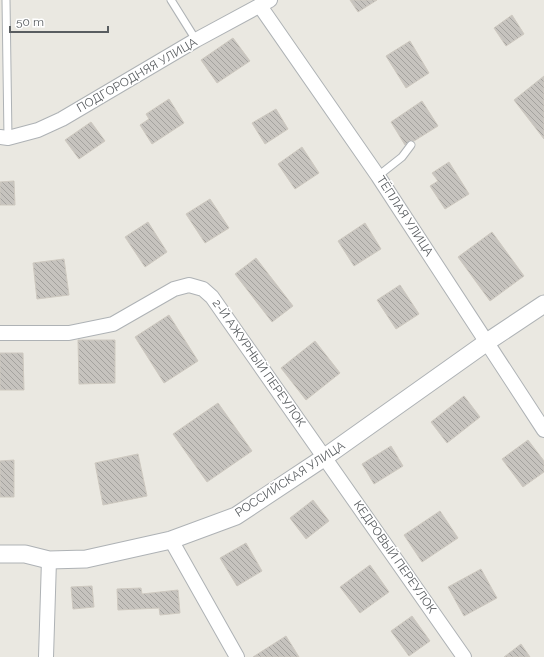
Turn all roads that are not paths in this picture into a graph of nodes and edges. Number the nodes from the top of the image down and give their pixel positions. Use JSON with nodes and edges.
{"nodes":[{"id":1,"x":6,"y":0,"type":"edge"},
{"id":2,"x":171,"y":0,"type":"edge"},
{"id":3,"x":265,"y":3,"type":"edge"},
{"id":4,"x":196,"y":40,"type":"junction"},
{"id":5,"x":4,"y":137,"type":"edge"},
{"id":6,"x":411,"y":145,"type":"dead end"},
{"id":7,"x":378,"y":176,"type":"junction"},
{"id":8,"x":544,"y":304,"type":"edge"},
{"id":9,"x":0,"y":334,"type":"edge"},
{"id":10,"x":487,"y":342,"type":"junction"},
{"id":11,"x":544,"y":430,"type":"edge"},
{"id":12,"x":325,"y":457,"type":"junction"},
{"id":13,"x":171,"y":540,"type":"junction"},
{"id":14,"x":0,"y":554,"type":"edge"},
{"id":15,"x":49,"y":560,"type":"junction"},
{"id":16,"x":46,"y":657,"type":"edge"},
{"id":17,"x":237,"y":657,"type":"edge"},
{"id":18,"x":464,"y":657,"type":"edge"}],
"edges":[{"from":1,"to":5,"type":"lane"},
{"from":2,"to":4,"type":"lane"},
{"from":3,"to":4,"type":"street","name":"ПОДГОРОДНЯЯ УЛИЦА"},
{"from":3,"to":7,"type":"street","name":"ТЁПЛАЯ УЛИЦА"},
{"from":4,"to":5,"type":"street","name":"ПОДГОРОДНЯЯ УЛИЦА"},
{"from":6,"to":7,"type":"lane"},
{"from":7,"to":10,"type":"street","name":"ТЁПЛАЯ УЛИЦА"},
{"from":8,"to":10,"type":"street","name":"РОССИЙСКАЯ УЛИЦА"},
{"from":9,"to":12,"type":"street","name":"2-Й АЖУРНЫЙ ПЕРЕУЛОК"},
{"from":10,"to":11,"type":"street","name":"ТЁПЛАЯ УЛИЦА"},
{"from":10,"to":12,"type":"street","name":"РОССИЙСКАЯ УЛИЦА"},
{"from":12,"to":13,"type":"street","name":"РОССИЙСКАЯ УЛИЦА"},
{"from":12,"to":18,"type":"street","name":"КЕДРОВЫЙ ПЕРЕУЛОК"},
{"from":13,"to":15,"type":"street","name":"РОССИЙСКАЯ УЛИЦА"},
{"from":13,"to":17,"type":"street"},
{"from":14,"to":15,"type":"street","name":"РОССИЙСКАЯ УЛИЦА"},
{"from":15,"to":16,"type":"street"}]}
